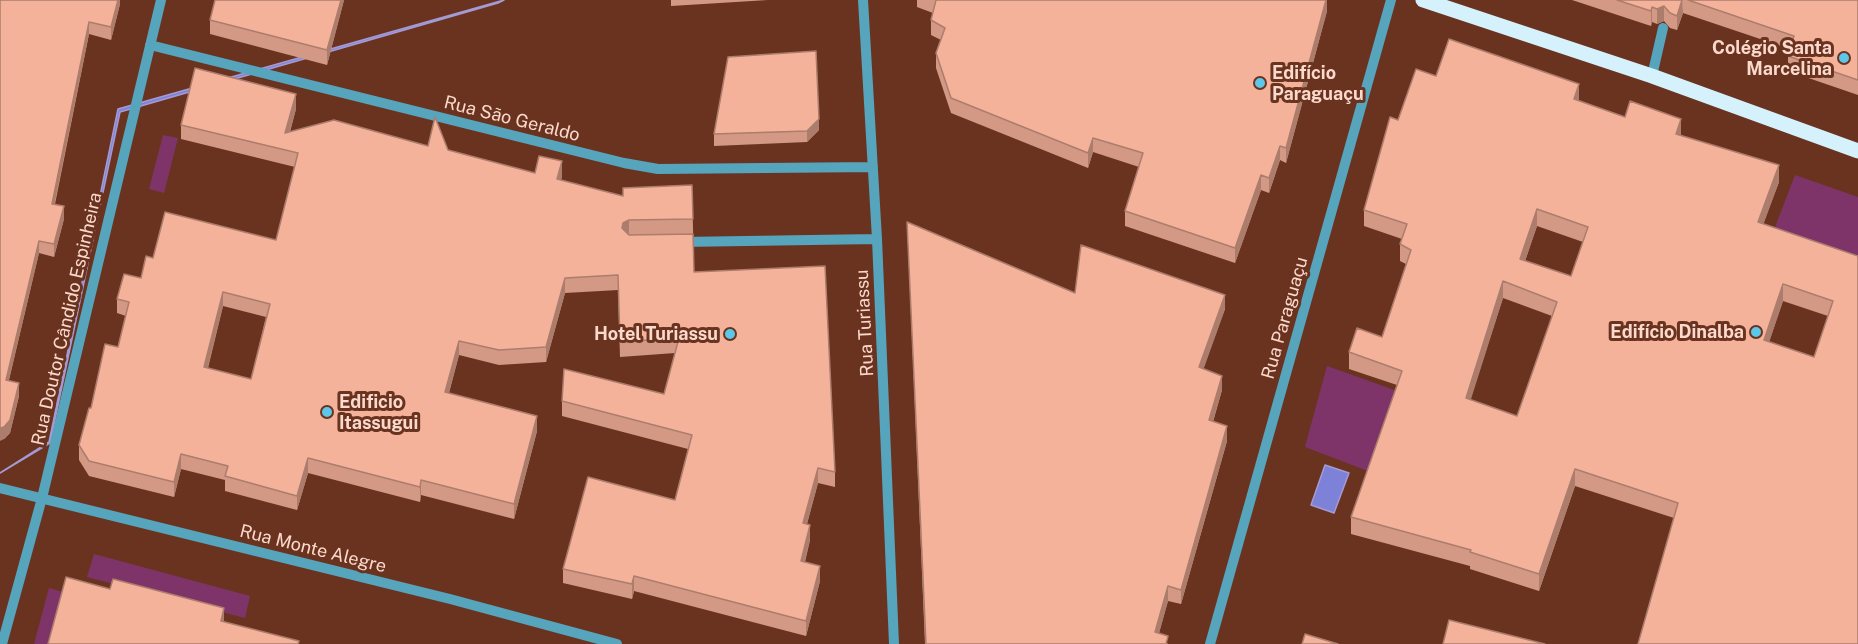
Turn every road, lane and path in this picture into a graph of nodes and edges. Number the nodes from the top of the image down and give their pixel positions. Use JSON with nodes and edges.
{"nodes":[{"id":1,"x":161,"y":0,"type":"edge"},
{"id":2,"x":862,"y":0,"type":"edge"},
{"id":3,"x":1390,"y":0,"type":"edge"},
{"id":4,"x":1423,"y":0,"type":"edge"},
{"id":5,"x":1663,"y":28,"type":"dead end"},
{"id":6,"x":150,"y":45,"type":"junction"},
{"id":7,"x":1652,"y":76,"type":"junction"},
{"id":8,"x":1858,"y":151,"type":"edge"},
{"id":9,"x":873,"y":167,"type":"junction"},
{"id":10,"x":878,"y":239,"type":"junction"},
{"id":11,"x":663,"y":242,"type":"edge"},
{"id":12,"x":0,"y":488,"type":"edge"},
{"id":13,"x":42,"y":498,"type":"junction"},
{"id":14,"x":2,"y":644,"type":"edge"},
{"id":15,"x":617,"y":644,"type":"edge"},
{"id":16,"x":894,"y":644,"type":"edge"},
{"id":17,"x":1210,"y":644,"type":"edge"}],
"edges":[{"from":1,"to":6,"type":"street","name":"Rua Doutor Cândido Espinheira"},
{"from":2,"to":9,"type":"street","name":"Rua Turiassu"},
{"from":3,"to":17,"type":"street","name":"Rua Paraguaçu"},
{"from":4,"to":7,"type":"main road"},
{"from":5,"to":7,"type":"street"},
{"from":6,"to":9,"type":"street","name":"Rua São Geraldo"},
{"from":6,"to":13,"type":"street","name":"Rua Doutor Cândido Espinheira"},
{"from":7,"to":8,"type":"main road"},
{"from":9,"to":10,"type":"street","name":"Rua Turiassu"},
{"from":10,"to":11,"type":"street"},
{"from":10,"to":16,"type":"street","name":"Rua Turiassu"},
{"from":12,"to":13,"type":"street","name":"Rua Monte Alegre"},
{"from":13,"to":14,"type":"street","name":"Rua Doutor Cândido Espinheira"},
{"from":13,"to":15,"type":"street","name":"Rua Monte Alegre"}]}
